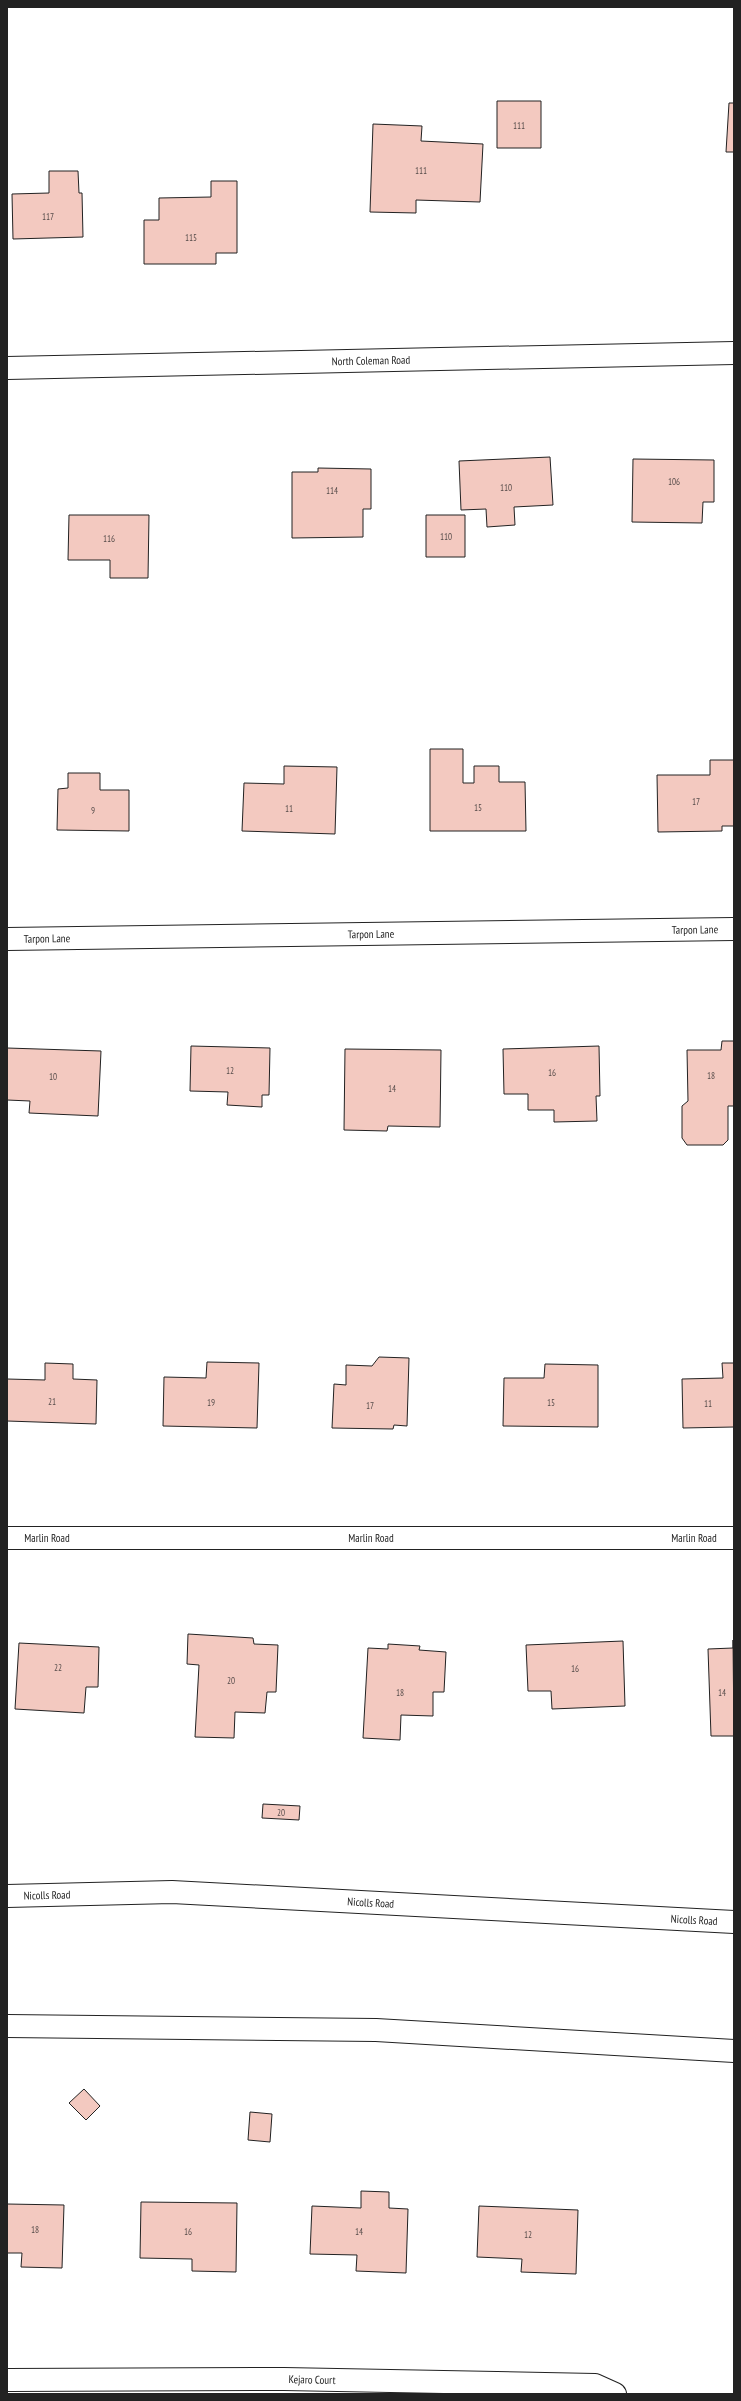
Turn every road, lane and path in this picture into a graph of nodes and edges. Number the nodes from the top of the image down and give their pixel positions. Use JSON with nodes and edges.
{"nodes":[{"id":1,"x":734,"y":353,"type":"edge"},
{"id":2,"x":7,"y":368,"type":"edge"},
{"id":3,"x":734,"y":929,"type":"edge"},
{"id":4,"x":7,"y":939,"type":"edge"},
{"id":5,"x":7,"y":1538,"type":"edge"},
{"id":6,"x":734,"y":1538,"type":"edge"},
{"id":7,"x":7,"y":1896,"type":"edge"},
{"id":8,"x":734,"y":1922,"type":"edge"},
{"id":9,"x":7,"y":2026,"type":"edge"},
{"id":10,"x":734,"y":2051,"type":"edge"},
{"id":11,"x":7,"y":2380,"type":"edge"},
{"id":12,"x":49,"y":2387,"type":"edge"},
{"id":13,"x":615,"y":2394,"type":"edge"}],
"edges":[{"from":1,"to":2,"type":"main road","name":"North Coleman Road"},
{"from":3,"to":4,"type":"main road","name":"Tarpon Lane"},
{"from":5,"to":6,"type":"main road","name":"Marlin Road"},
{"from":7,"to":8,"type":"main road","name":"Nicolls Road"},
{"from":9,"to":10,"type":"main road"},
{"from":11,"to":12,"type":"main road","name":"Kejaro Court"},
{"from":12,"to":13,"type":"main road","name":"Kejaro Court"}]}
